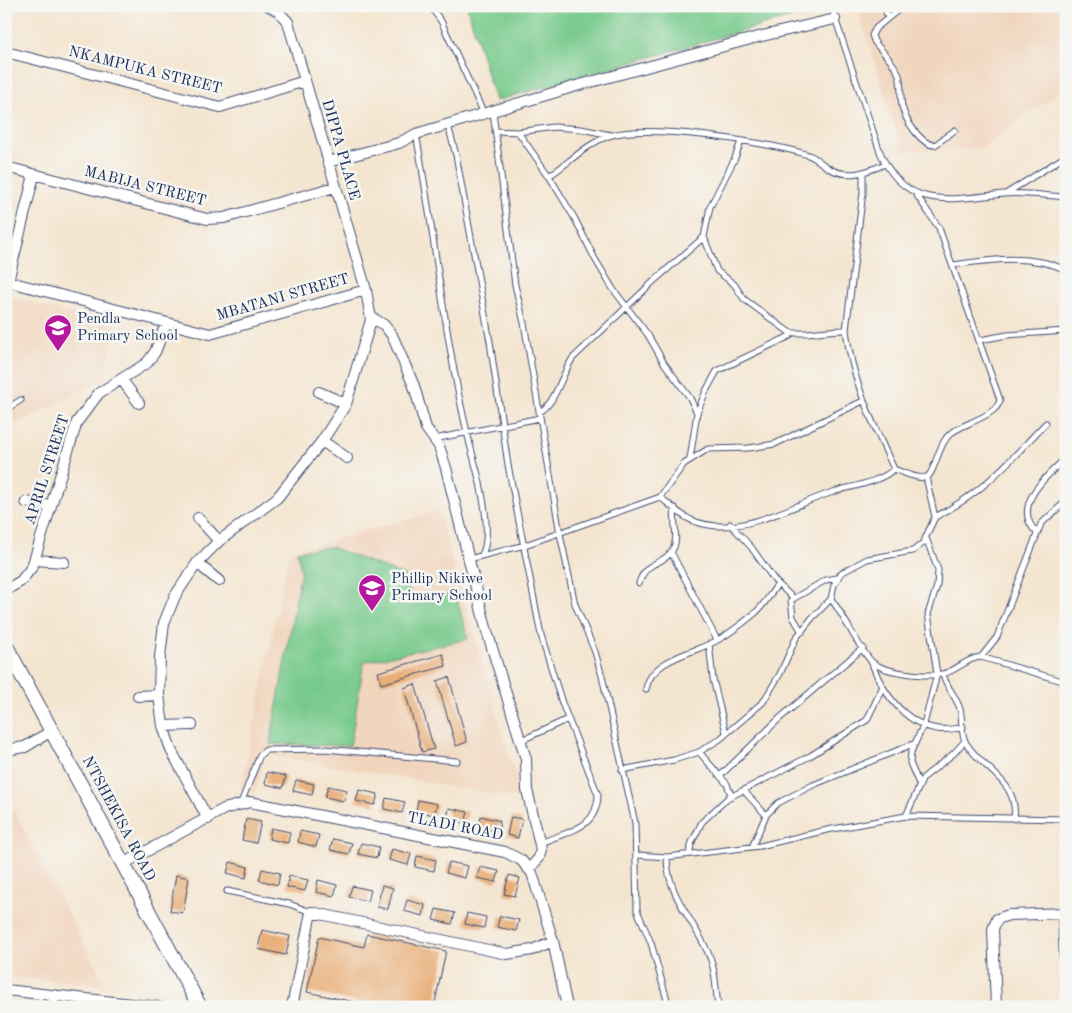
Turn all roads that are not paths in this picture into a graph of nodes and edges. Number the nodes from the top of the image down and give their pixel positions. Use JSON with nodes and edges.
{"nodes":[{"id":1,"x":269,"y":6,"type":"edge"},
{"id":2,"x":430,"y":6,"type":"edge"},
{"id":3,"x":831,"y":6,"type":"edge"},
{"id":4,"x":884,"y":6,"type":"edge"},
{"id":5,"x":903,"y":6,"type":"edge"},
{"id":6,"x":888,"y":18,"type":"junction"},
{"id":7,"x":835,"y":19,"type":"junction"},
{"id":8,"x":6,"y":52,"type":"edge"},
{"id":9,"x":305,"y":81,"type":"junction"},
{"id":10,"x":488,"y":113,"type":"junction"},
{"id":11,"x":448,"y":126,"type":"junction"},
{"id":12,"x":955,"y":130,"type":"dead end"},
{"id":13,"x":495,"y":131,"type":"junction"},
{"id":14,"x":518,"y":132,"type":"junction"},
{"id":15,"x":416,"y":134,"type":"junction"},
{"id":16,"x":612,"y":135,"type":"junction"},
{"id":17,"x":741,"y":141,"type":"junction"},
{"id":18,"x":1066,"y":156,"type":"edge"},
{"id":19,"x":328,"y":162,"type":"junction"},
{"id":20,"x":885,"y":164,"type":"junction"},
{"id":21,"x":6,"y":167,"type":"edge"},
{"id":22,"x":863,"y":173,"type":"junction"},
{"id":23,"x":34,"y":174,"type":"junction"},
{"id":24,"x":549,"y":176,"type":"junction"},
{"id":25,"x":335,"y":187,"type":"junction"},
{"id":26,"x":916,"y":194,"type":"junction"},
{"id":27,"x":1006,"y":194,"type":"junction"},
{"id":28,"x":1066,"y":197,"type":"edge"},
{"id":29,"x":704,"y":237,"type":"junction"},
{"id":30,"x":952,"y":265,"type":"junction"},
{"id":31,"x":1066,"y":270,"type":"edge"},
{"id":32,"x":7,"y":281,"type":"edge"},
{"id":33,"x":366,"y":290,"type":"junction"},
{"id":34,"x":627,"y":307,"type":"junction"},
{"id":35,"x":371,"y":317,"type":"junction"},
{"id":36,"x":166,"y":324,"type":"junction"},
{"id":37,"x":846,"y":330,"type":"junction"},
{"id":38,"x":1066,"y":331,"type":"edge"},
{"id":39,"x":790,"y":336,"type":"dead end"},
{"id":40,"x":980,"y":340,"type":"junction"},
{"id":41,"x":122,"y":380,"type":"junction"},
{"id":42,"x":319,"y":392,"type":"dead end"},
{"id":43,"x":22,"y":400,"type":"dead end"},
{"id":44,"x":863,"y":401,"type":"junction"},
{"id":45,"x":139,"y":403,"type":"dead end"},
{"id":46,"x":346,"y":404,"type":"junction"},
{"id":47,"x":6,"y":409,"type":"edge"},
{"id":48,"x":539,"y":412,"type":"junction"},
{"id":49,"x":697,"y":413,"type":"junction"},
{"id":50,"x":540,"y":418,"type":"junction"},
{"id":51,"x":1046,"y":422,"type":"dead end"},
{"id":52,"x":502,"y":427,"type":"junction"},
{"id":53,"x":466,"y":432,"type":"junction"},
{"id":54,"x":434,"y":439,"type":"junction"},
{"id":55,"x":322,"y":441,"type":"junction"},
{"id":56,"x":347,"y":458,"type":"dead end"},
{"id":57,"x":1066,"y":458,"type":"edge"},
{"id":58,"x":690,"y":459,"type":"junction"},
{"id":59,"x":894,"y":469,"type":"junction"},
{"id":60,"x":926,"y":477,"type":"junction"},
{"id":61,"x":660,"y":497,"type":"junction"},
{"id":62,"x":1066,"y":501,"type":"edge"},
{"id":63,"x":26,"y":502,"type":"dead end"},
{"id":64,"x":50,"y":506,"type":"junction"},
{"id":65,"x":674,"y":508,"type":"junction"},
{"id":66,"x":935,"y":517,"type":"junction"},
{"id":67,"x":198,"y":518,"type":"dead end"},
{"id":68,"x":730,"y":524,"type":"junction"},
{"id":69,"x":1037,"y":533,"type":"junction"},
{"id":70,"x":560,"y":534,"type":"junction"},
{"id":71,"x":926,"y":538,"type":"junction"},
{"id":72,"x":219,"y":541,"type":"junction"},
{"id":73,"x":525,"y":545,"type":"junction"},
{"id":74,"x":671,"y":552,"type":"junction"},
{"id":75,"x":481,"y":556,"type":"junction"},
{"id":76,"x":469,"y":559,"type":"junction"},
{"id":77,"x":34,"y":560,"type":"junction"},
{"id":78,"x":64,"y":562,"type":"dead end"},
{"id":79,"x":197,"y":563,"type":"junction"},
{"id":80,"x":837,"y":578,"type":"junction"},
{"id":81,"x":219,"y":581,"type":"dead end"},
{"id":82,"x":639,"y":583,"type":"dead end"},
{"id":83,"x":778,"y":584,"type":"junction"},
{"id":84,"x":6,"y":590,"type":"edge"},
{"id":85,"x":793,"y":598,"type":"junction"},
{"id":86,"x":831,"y":599,"type":"junction"},
{"id":87,"x":802,"y":632,"type":"junction"},
{"id":88,"x":718,"y":640,"type":"junction"},
{"id":89,"x":709,"y":644,"type":"junction"},
{"id":90,"x":6,"y":646,"type":"edge"},
{"id":91,"x":863,"y":648,"type":"junction"},
{"id":92,"x":980,"y":657,"type":"junction"},
{"id":93,"x":871,"y":661,"type":"junction"},
{"id":94,"x":940,"y":674,"type":"junction"},
{"id":95,"x":1066,"y":682,"type":"edge"},
{"id":96,"x":882,"y":688,"type":"junction"},
{"id":97,"x":646,"y":689,"type":"dead end"},
{"id":98,"x":159,"y":695,"type":"junction"},
{"id":99,"x":138,"y":696,"type":"dead end"},
{"id":100,"x":568,"y":718,"type":"junction"},
{"id":101,"x":192,"y":725,"type":"dead end"},
{"id":102,"x":163,"y":726,"type":"junction"},
{"id":103,"x":923,"y":727,"type":"junction"},
{"id":104,"x":963,"y":727,"type":"junction"},
{"id":105,"x":53,"y":730,"type":"junction"},
{"id":106,"x":726,"y":733,"type":"junction"},
{"id":107,"x":520,"y":741,"type":"junction"},
{"id":108,"x":965,"y":741,"type":"junction"},
{"id":109,"x":913,"y":744,"type":"junction"},
{"id":110,"x":6,"y":750,"type":"edge"},
{"id":111,"x":699,"y":752,"type":"junction"},
{"id":112,"x":457,"y":761,"type":"dead end"},
{"id":113,"x":622,"y":770,"type":"junction"},
{"id":114,"x":720,"y":776,"type":"junction"},
{"id":115,"x":919,"y":784,"type":"junction"},
{"id":116,"x":744,"y":792,"type":"junction"},
{"id":117,"x":730,"y":798,"type":"junction"},
{"id":118,"x":241,"y":803,"type":"junction"},
{"id":119,"x":766,"y":816,"type":"junction"},
{"id":120,"x":906,"y":816,"type":"junction"},
{"id":121,"x":208,"y":818,"type":"junction"},
{"id":122,"x":1014,"y":818,"type":"junction"},
{"id":123,"x":1066,"y":819,"type":"edge"},
{"id":124,"x":541,"y":843,"type":"junction"},
{"id":125,"x":752,"y":847,"type":"junction"},
{"id":126,"x":689,"y":854,"type":"junction"},
{"id":127,"x":637,"y":856,"type":"junction"},
{"id":128,"x":667,"y":857,"type":"junction"},
{"id":129,"x":122,"y":864,"type":"junction"},
{"id":130,"x":529,"y":869,"type":"junction"},
{"id":131,"x":227,"y":891,"type":"dead end"},
{"id":132,"x":311,"y":912,"type":"junction"},
{"id":133,"x":1064,"y":913,"type":"edge"},
{"id":134,"x":553,"y":941,"type":"junction"},
{"id":135,"x":1066,"y":983,"type":"edge"},
{"id":136,"x":6,"y":990,"type":"edge"},
{"id":137,"x":54,"y":995,"type":"junction"},
{"id":138,"x":136,"y":1005,"type":"edge"},
{"id":139,"x":996,"y":1006,"type":"edge"},
{"id":140,"x":1066,"y":1006,"type":"edge"},
{"id":141,"x":53,"y":1007,"type":"edge"},
{"id":142,"x":158,"y":1007,"type":"edge"},
{"id":143,"x":200,"y":1007,"type":"edge"},
{"id":144,"x":292,"y":1007,"type":"edge"},
{"id":145,"x":567,"y":1007,"type":"edge"},
{"id":146,"x":669,"y":1007,"type":"edge"},
{"id":147,"x":718,"y":1007,"type":"edge"}],
"edges":[{"from":1,"to":9,"type":"street","name":"DIPPA PLACE"},
{"from":2,"to":10,"type":"lane"},
{"from":3,"to":7,"type":"lane"},
{"from":4,"to":6,"type":"lane"},
{"from":5,"to":6,"type":"lane"},
{"from":6,"to":12,"type":"lane"},
{"from":7,"to":10,"type":"street"},
{"from":7,"to":20,"type":"lane"},
{"from":8,"to":9,"type":"street","name":"NKAMPUKA STREET"},
{"from":9,"to":19,"type":"street","name":"DIPPA PLACE"},
{"from":10,"to":11,"type":"street"},
{"from":10,"to":13,"type":"lane"},
{"from":11,"to":15,"type":"street"},
{"from":11,"to":52,"type":"lane"},
{"from":13,"to":14,"type":"lane"},
{"from":13,"to":48,"type":"lane"},
{"from":14,"to":16,"type":"lane"},
{"from":14,"to":24,"type":"lane"},
{"from":15,"to":19,"type":"street"},
{"from":15,"to":53,"type":"lane"},
{"from":16,"to":17,"type":"lane"},
{"from":16,"to":24,"type":"lane"},
{"from":17,"to":22,"type":"lane"},
{"from":17,"to":29,"type":"lane"},
{"from":18,"to":27,"type":"lane"},
{"from":19,"to":25,"type":"street","name":"DIPPA PLACE"},
{"from":20,"to":22,"type":"lane"},
{"from":20,"to":26,"type":"lane"},
{"from":21,"to":23,"type":"street","name":"MABIJA STREET"},
{"from":22,"to":37,"type":"lane"},
{"from":23,"to":25,"type":"street","name":"MABIJA STREET"},
{"from":23,"to":32,"type":"street"},
{"from":24,"to":34,"type":"lane"},
{"from":25,"to":33,"type":"street","name":"DIPPA PLACE"},
{"from":26,"to":27,"type":"lane"},
{"from":26,"to":30,"type":"lane"},
{"from":27,"to":28,"type":"lane"},
{"from":29,"to":34,"type":"lane"},
{"from":29,"to":37,"type":"lane"},
{"from":30,"to":31,"type":"lane"},
{"from":30,"to":40,"type":"lane"},
{"from":32,"to":36,"type":"street","name":"MBATANI STREET"},
{"from":33,"to":35,"type":"street","name":"DIPPA PLACE"},
{"from":33,"to":36,"type":"street","name":"MBATANI STREET"},
{"from":34,"to":48,"type":"lane"},
{"from":34,"to":49,"type":"lane"},
{"from":35,"to":46,"type":"street"},
{"from":35,"to":54,"type":"street"},
{"from":36,"to":41,"type":"street","name":"APRIL STREET"},
{"from":37,"to":44,"type":"lane"},
{"from":38,"to":40,"type":"lane"},
{"from":39,"to":49,"type":"lane"},
{"from":40,"to":60,"type":"lane"},
{"from":41,"to":45,"type":"street"},
{"from":41,"to":64,"type":"street","name":"APRIL STREET"},
{"from":42,"to":46,"type":"street"},
{"from":43,"to":47,"type":"lane"},
{"from":44,"to":58,"type":"lane"},
{"from":44,"to":59,"type":"lane"},
{"from":46,"to":55,"type":"street"},
{"from":48,"to":50,"type":"lane"},
{"from":49,"to":58,"type":"lane"},
{"from":50,"to":52,"type":"lane"},
{"from":50,"to":70,"type":"lane"},
{"from":51,"to":66,"type":"lane"},
{"from":52,"to":53,"type":"lane"},
{"from":52,"to":73,"type":"lane"},
{"from":53,"to":54,"type":"lane"},
{"from":53,"to":75,"type":"lane"},
{"from":54,"to":76,"type":"street"},
{"from":55,"to":56,"type":"street"},
{"from":55,"to":72,"type":"street"},
{"from":57,"to":69,"type":"lane"},
{"from":58,"to":61,"type":"lane"},
{"from":59,"to":60,"type":"lane"},
{"from":59,"to":68,"type":"lane"},
{"from":60,"to":66,"type":"lane"},
{"from":61,"to":65,"type":"lane"},
{"from":61,"to":70,"type":"lane"},
{"from":62,"to":69,"type":"lane"},
{"from":63,"to":64,"type":"street"},
{"from":64,"to":77,"type":"street","name":"APRIL STREET"},
{"from":65,"to":68,"type":"lane"},
{"from":65,"to":74,"type":"lane"},
{"from":66,"to":71,"type":"lane"},
{"from":67,"to":72,"type":"street"},
{"from":68,"to":83,"type":"lane"},
{"from":69,"to":92,"type":"lane"},
{"from":70,"to":73,"type":"lane"},
{"from":70,"to":113,"type":"lane"},
{"from":71,"to":80,"type":"lane"},
{"from":71,"to":94,"type":"lane"},
{"from":72,"to":79,"type":"street"},
{"from":73,"to":75,"type":"lane"},
{"from":73,"to":100,"type":"lane"},
{"from":74,"to":82,"type":"lane"},
{"from":74,"to":88,"type":"lane"},
{"from":75,"to":76,"type":"lane"},
{"from":76,"to":107,"type":"street"},
{"from":77,"to":78,"type":"street"},
{"from":77,"to":84,"type":"street","name":"APRIL STREET"},
{"from":79,"to":81,"type":"street"},
{"from":79,"to":98,"type":"street"},
{"from":80,"to":85,"type":"lane"},
{"from":80,"to":86,"type":"lane"},
{"from":83,"to":85,"type":"lane"},
{"from":83,"to":88,"type":"lane"},
{"from":85,"to":87,"type":"lane"},
{"from":86,"to":87,"type":"lane"},
{"from":86,"to":91,"type":"lane"},
{"from":87,"to":106,"type":"lane"},
{"from":88,"to":89,"type":"lane"},
{"from":89,"to":97,"type":"lane"},
{"from":89,"to":106,"type":"lane"},
{"from":90,"to":105,"type":"street","name":"NTSHEKISA ROAD"},
{"from":91,"to":93,"type":"lane"},
{"from":91,"to":114,"type":"lane"},
{"from":92,"to":94,"type":"lane"},
{"from":92,"to":95,"type":"lane"},
{"from":93,"to":94,"type":"lane"},
{"from":93,"to":96,"type":"lane"},
{"from":94,"to":103,"type":"lane"},
{"from":94,"to":104,"type":"lane"},
{"from":96,"to":103,"type":"lane"},
{"from":96,"to":116,"type":"lane"},
{"from":98,"to":99,"type":"street"},
{"from":98,"to":102,"type":"street"},
{"from":100,"to":107,"type":"lane"},
{"from":100,"to":124,"type":"lane"},
{"from":101,"to":102,"type":"street"},
{"from":102,"to":121,"type":"street"},
{"from":103,"to":104,"type":"lane"},
{"from":103,"to":109,"type":"lane"},
{"from":104,"to":108,"type":"lane"},
{"from":105,"to":110,"type":"street"},
{"from":105,"to":129,"type":"street","name":"NTSHEKISA ROAD"},
{"from":106,"to":111,"type":"lane"},
{"from":107,"to":124,"type":"street"},
{"from":108,"to":115,"type":"lane"},
{"from":108,"to":122,"type":"lane"},
{"from":109,"to":115,"type":"lane"},
{"from":109,"to":119,"type":"lane"},
{"from":111,"to":113,"type":"lane"},
{"from":111,"to":114,"type":"lane"},
{"from":112,"to":118,"type":"lane"},
{"from":113,"to":127,"type":"lane"},
{"from":114,"to":117,"type":"lane"},
{"from":115,"to":120,"type":"lane"},
{"from":116,"to":117,"type":"lane"},
{"from":116,"to":119,"type":"lane"},
{"from":117,"to":126,"type":"lane"},
{"from":118,"to":121,"type":"street","name":"TLADI ROAD"},
{"from":118,"to":130,"type":"street","name":"TLADI ROAD"},
{"from":119,"to":125,"type":"lane"},
{"from":120,"to":122,"type":"lane"},
{"from":120,"to":125,"type":"lane"},
{"from":121,"to":129,"type":"street","name":"TLADI ROAD"},
{"from":122,"to":123,"type":"lane"},
{"from":124,"to":130,"type":"street"},
{"from":125,"to":126,"type":"lane"},
{"from":126,"to":128,"type":"lane"},
{"from":127,"to":128,"type":"lane"},
{"from":127,"to":146,"type":"lane"},
{"from":128,"to":147,"type":"lane"},
{"from":129,"to":143,"type":"street","name":"NTSHEKISA ROAD"},
{"from":130,"to":134,"type":"street"},
{"from":131,"to":132,"type":"lane"},
{"from":132,"to":134,"type":"street"},
{"from":132,"to":144,"type":"street"},
{"from":133,"to":135,"type":"street"},
{"from":133,"to":139,"type":"street"},
{"from":134,"to":145,"type":"street"},
{"from":136,"to":137,"type":"street"},
{"from":137,"to":138,"type":"street"},
{"from":137,"to":141,"type":"street"},
{"from":138,"to":142,"type":"street"},
{"from":139,"to":140,"type":"lane"}]}
